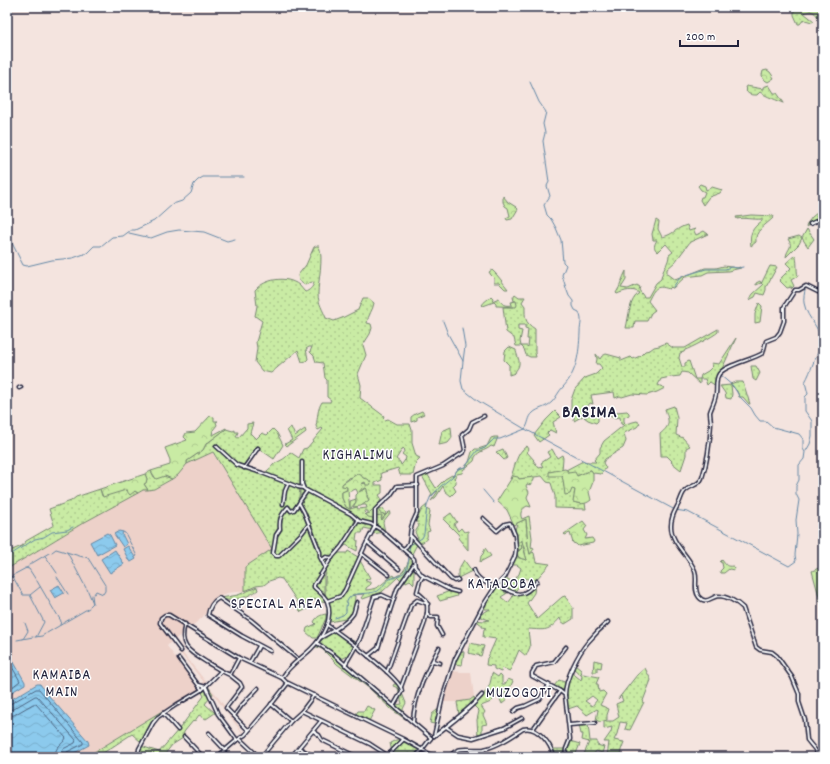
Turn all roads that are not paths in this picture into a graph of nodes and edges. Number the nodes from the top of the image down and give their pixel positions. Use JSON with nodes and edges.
{"nodes":[{"id":1,"x":823,"y":218,"type":"edge"},
{"id":2,"x":810,"y":224,"type":"dead end"},
{"id":3,"x":823,"y":288,"type":"edge"},
{"id":4,"x":484,"y":416,"type":"dead end"},
{"id":5,"x":216,"y":446,"type":"dead end"},
{"id":6,"x":258,"y":448,"type":"dead end"},
{"id":7,"x":302,"y":462,"type":"dead end"},
{"id":8,"x":244,"y":468,"type":"junction"},
{"id":9,"x":288,"y":484,"type":"junction"},
{"id":10,"x":418,"y":485,"type":"junction"},
{"id":11,"x":303,"y":488,"type":"junction"},
{"id":12,"x":307,"y":491,"type":"junction"},
{"id":13,"x":299,"y":503,"type":"junction"},
{"id":14,"x":283,"y":504,"type":"dead end"},
{"id":15,"x":483,"y":518,"type":"dead end"},
{"id":16,"x":359,"y":520,"type":"junction"},
{"id":17,"x":309,"y":524,"type":"junction"},
{"id":18,"x":375,"y":526,"type":"junction"},
{"id":19,"x":411,"y":536,"type":"junction"},
{"id":20,"x":367,"y":542,"type":"junction"},
{"id":21,"x":403,"y":549,"type":"junction"},
{"id":22,"x":362,"y":554,"type":"junction"},
{"id":23,"x":332,"y":558,"type":"junction"},
{"id":24,"x":322,"y":560,"type":"junction"},
{"id":25,"x":414,"y":564,"type":"junction"},
{"id":26,"x":325,"y":567,"type":"junction"},
{"id":27,"x":399,"y":569,"type":"dead end"},
{"id":28,"x":474,"y":570,"type":"dead end"},
{"id":29,"x":389,"y":575,"type":"dead end"},
{"id":30,"x":423,"y":576,"type":"junction"},
{"id":31,"x":458,"y":580,"type":"dead end"},
{"id":32,"x":537,"y":581,"type":"dead end"},
{"id":33,"x":498,"y":585,"type":"junction"},
{"id":34,"x":495,"y":587,"type":"junction"},
{"id":35,"x":458,"y":592,"type":"dead end"},
{"id":36,"x":393,"y":600,"type":"junction"},
{"id":37,"x":327,"y":601,"type":"junction"},
{"id":38,"x":357,"y":602,"type":"dead end"},
{"id":39,"x":428,"y":604,"type":"junction"},
{"id":40,"x":427,"y":614,"type":"junction"},
{"id":41,"x":608,"y":622,"type":"dead end"},
{"id":42,"x":185,"y":624,"type":"junction"},
{"id":43,"x":327,"y":625,"type":"junction"},
{"id":44,"x":335,"y":630,"type":"junction"},
{"id":45,"x":442,"y":635,"type":"dead end"},
{"id":46,"x":320,"y":638,"type":"junction"},
{"id":47,"x":317,"y":643,"type":"junction"},
{"id":48,"x":259,"y":646,"type":"junction"},
{"id":49,"x":357,"y":646,"type":"junction"},
{"id":50,"x":566,"y":647,"type":"dead end"},
{"id":51,"x":439,"y":648,"type":"dead end"},
{"id":52,"x":181,"y":651,"type":"dead end"},
{"id":53,"x":270,"y":651,"type":"dead end"},
{"id":54,"x":368,"y":656,"type":"junction"},
{"id":55,"x":239,"y":658,"type":"junction"},
{"id":56,"x":179,"y":659,"type":"dead end"},
{"id":57,"x":298,"y":659,"type":"junction"},
{"id":58,"x":433,"y":660,"type":"junction"},
{"id":59,"x":250,"y":662,"type":"junction"},
{"id":60,"x":440,"y":663,"type":"dead end"},
{"id":61,"x":345,"y":665,"type":"junction"},
{"id":62,"x":221,"y":671,"type":"junction"},
{"id":63,"x":387,"y":672,"type":"junction"},
{"id":64,"x":230,"y":675,"type":"junction"},
{"id":65,"x":282,"y":678,"type":"junction"},
{"id":66,"x":287,"y":683,"type":"junction"},
{"id":67,"x":199,"y":685,"type":"junction"},
{"id":68,"x":549,"y":685,"type":"junction"},
{"id":69,"x":206,"y":687,"type":"junction"},
{"id":70,"x":402,"y":687,"type":"junction"},
{"id":71,"x":258,"y":688,"type":"dead end"},
{"id":72,"x":566,"y":688,"type":"junction"},
{"id":73,"x":202,"y":690,"type":"junction"},
{"id":74,"x":561,"y":691,"type":"junction"},
{"id":75,"x":314,"y":695,"type":"junction"},
{"id":76,"x":482,"y":695,"type":"dead end"},
{"id":77,"x":565,"y":695,"type":"junction"},
{"id":78,"x":271,"y":704,"type":"junction"},
{"id":79,"x":394,"y":705,"type":"junction"},
{"id":80,"x":302,"y":711,"type":"junction"},
{"id":81,"x":513,"y":712,"type":"dead end"},
{"id":82,"x":163,"y":713,"type":"junction"},
{"id":83,"x":234,"y":716,"type":"junction"},
{"id":84,"x":522,"y":718,"type":"dead end"},
{"id":85,"x":291,"y":721,"type":"junction"},
{"id":86,"x":322,"y":721,"type":"junction"},
{"id":87,"x":413,"y":722,"type":"junction"},
{"id":88,"x":595,"y":723,"type":"dead end"},
{"id":89,"x":569,"y":725,"type":"junction"},
{"id":90,"x":446,"y":727,"type":"junction"},
{"id":91,"x":533,"y":729,"type":"junction"},
{"id":92,"x":178,"y":730,"type":"dead end"},
{"id":93,"x":248,"y":730,"type":"junction"},
{"id":94,"x":312,"y":731,"type":"junction"},
{"id":95,"x":209,"y":733,"type":"dead end"},
{"id":96,"x":434,"y":736,"type":"junction"},
{"id":97,"x":184,"y":737,"type":"dead end"},
{"id":98,"x":431,"y":738,"type":"junction"},
{"id":99,"x":238,"y":739,"type":"junction"},
{"id":100,"x":403,"y":739,"type":"junction"},
{"id":101,"x":299,"y":748,"type":"junction"},
{"id":102,"x":423,"y":750,"type":"junction"},
{"id":103,"x":224,"y":751,"type":"junction"},
{"id":104,"x":387,"y":755,"type":"junction"},
{"id":105,"x":107,"y":757,"type":"edge"},
{"id":106,"x":112,"y":757,"type":"edge"},
{"id":107,"x":138,"y":757,"type":"edge"},
{"id":108,"x":203,"y":757,"type":"edge"},
{"id":109,"x":217,"y":757,"type":"edge"},
{"id":110,"x":228,"y":757,"type":"edge"},
{"id":111,"x":260,"y":757,"type":"edge"},
{"id":112,"x":291,"y":757,"type":"edge"},
{"id":113,"x":315,"y":757,"type":"edge"},
{"id":114,"x":357,"y":757,"type":"edge"},
{"id":115,"x":383,"y":757,"type":"edge"},
{"id":116,"x":415,"y":757,"type":"edge"},
{"id":117,"x":435,"y":757,"type":"edge"},
{"id":118,"x":450,"y":757,"type":"edge"},
{"id":119,"x":554,"y":757,"type":"edge"},
{"id":120,"x":565,"y":757,"type":"edge"},
{"id":121,"x":817,"y":757,"type":"edge"}],
"edges":[{"from":1,"to":2,"type":"street"},
{"from":3,"to":121,"type":"street"},
{"from":4,"to":10,"type":"street"},
{"from":5,"to":8,"type":"street"},
{"from":6,"to":8,"type":"street"},
{"from":7,"to":11,"type":"street"},
{"from":8,"to":9,"type":"street"},
{"from":9,"to":11,"type":"street"},
{"from":9,"to":14,"type":"street"},
{"from":10,"to":18,"type":"street"},
{"from":10,"to":19,"type":"street"},
{"from":11,"to":12,"type":"street"},
{"from":12,"to":13,"type":"street"},
{"from":12,"to":16,"type":"street"},
{"from":13,"to":17,"type":"street"},
{"from":13,"to":17,"type":"street"},
{"from":15,"to":33,"type":"street"},
{"from":16,"to":18,"type":"street"},
{"from":16,"to":23,"type":"street"},
{"from":17,"to":24,"type":"street"},
{"from":18,"to":20,"type":"street"},
{"from":18,"to":21,"type":"street"},
{"from":19,"to":21,"type":"street"},
{"from":19,"to":31,"type":"street"},
{"from":20,"to":22,"type":"street"},
{"from":20,"to":27,"type":"street"},
{"from":21,"to":25,"type":"street"},
{"from":22,"to":29,"type":"street"},
{"from":22,"to":37,"type":"street"},
{"from":23,"to":24,"type":"street"},
{"from":23,"to":26,"type":"street"},
{"from":24,"to":26,"type":"street"},
{"from":25,"to":30,"type":"street"},
{"from":25,"to":36,"type":"street"},
{"from":26,"to":37,"type":"street"},
{"from":28,"to":34,"type":"street"},
{"from":30,"to":35,"type":"street"},
{"from":30,"to":39,"type":"street"},
{"from":32,"to":33,"type":"street"},
{"from":33,"to":34,"type":"street"},
{"from":34,"to":96,"type":"street"},
{"from":36,"to":49,"type":"street"},
{"from":36,"to":54,"type":"street"},
{"from":37,"to":43,"type":"street"},
{"from":38,"to":44,"type":"street"},
{"from":39,"to":40,"type":"street"},
{"from":39,"to":63,"type":"street"},
{"from":40,"to":45,"type":"street"},
{"from":40,"to":70,"type":"street"},
{"from":41,"to":72,"type":"street"},
{"from":42,"to":52,"type":"street"},
{"from":42,"to":55,"type":"street"},
{"from":42,"to":62,"type":"street"},
{"from":43,"to":44,"type":"street"},
{"from":43,"to":46,"type":"street"},
{"from":44,"to":46,"type":"street"},
{"from":44,"to":49,"type":"street"},
{"from":46,"to":47,"type":"street"},
{"from":47,"to":57,"type":"street"},
{"from":47,"to":61,"type":"street"},
{"from":48,"to":53,"type":"street"},
{"from":48,"to":57,"type":"street"},
{"from":48,"to":59,"type":"street"},
{"from":49,"to":54,"type":"street"},
{"from":49,"to":61,"type":"street"},
{"from":50,"to":68,"type":"street"},
{"from":51,"to":58,"type":"street"},
{"from":54,"to":63,"type":"street"},
{"from":55,"to":59,"type":"street"},
{"from":55,"to":64,"type":"street"},
{"from":56,"to":67,"type":"street"},
{"from":57,"to":65,"type":"street"},
{"from":58,"to":60,"type":"street"},
{"from":58,"to":87,"type":"street"},
{"from":59,"to":65,"type":"street"},
{"from":61,"to":79,"type":"street"},
{"from":62,"to":64,"type":"street"},
{"from":62,"to":69,"type":"street"},
{"from":63,"to":70,"type":"street"},
{"from":64,"to":83,"type":"street"},
{"from":65,"to":66,"type":"street"},
{"from":66,"to":75,"type":"street"},
{"from":66,"to":78,"type":"street"},
{"from":67,"to":69,"type":"street"},
{"from":67,"to":73,"type":"street"},
{"from":68,"to":74,"type":"street"},
{"from":68,"to":81,"type":"street"},
{"from":69,"to":73,"type":"street"},
{"from":69,"to":99,"type":"street"},
{"from":70,"to":79,"type":"street"},
{"from":71,"to":83,"type":"street"},
{"from":72,"to":74,"type":"street"},
{"from":72,"to":77,"type":"street"},
{"from":73,"to":82,"type":"street"},
{"from":74,"to":77,"type":"street"},
{"from":74,"to":91,"type":"street"},
{"from":75,"to":80,"type":"street"},
{"from":75,"to":100,"type":"street"},
{"from":76,"to":90,"type":"street"},
{"from":77,"to":89,"type":"street"},
{"from":78,"to":85,"type":"street"},
{"from":78,"to":93,"type":"street"},
{"from":79,"to":87,"type":"street"},
{"from":80,"to":85,"type":"street"},
{"from":80,"to":86,"type":"street"},
{"from":82,"to":92,"type":"street"},
{"from":82,"to":107,"type":"street"},
{"from":83,"to":93,"type":"street"},
{"from":84,"to":90,"type":"street"},
{"from":85,"to":111,"type":"street"},
{"from":86,"to":94,"type":"street"},
{"from":86,"to":104,"type":"street"},
{"from":87,"to":98,"type":"street"},
{"from":88,"to":89,"type":"street"},
{"from":89,"to":120,"type":"street"},
{"from":90,"to":96,"type":"street"},
{"from":91,"to":118,"type":"street"},
{"from":91,"to":119,"type":"street"},
{"from":93,"to":99,"type":"street"},
{"from":94,"to":101,"type":"street"},
{"from":94,"to":114,"type":"street"},
{"from":95,"to":103,"type":"street"},
{"from":96,"to":98,"type":"street"},
{"from":97,"to":108,"type":"street"},
{"from":98,"to":102,"type":"street"},
{"from":99,"to":103,"type":"street"},
{"from":99,"to":111,"type":"street"},
{"from":100,"to":102,"type":"street"},
{"from":100,"to":104,"type":"street"},
{"from":101,"to":112,"type":"street"},
{"from":101,"to":113,"type":"street"},
{"from":102,"to":116,"type":"street"},
{"from":102,"to":117,"type":"street"},
{"from":103,"to":109,"type":"street"},
{"from":103,"to":110,"type":"street"},
{"from":104,"to":115,"type":"street"},
{"from":105,"to":106,"type":"street"}]}
